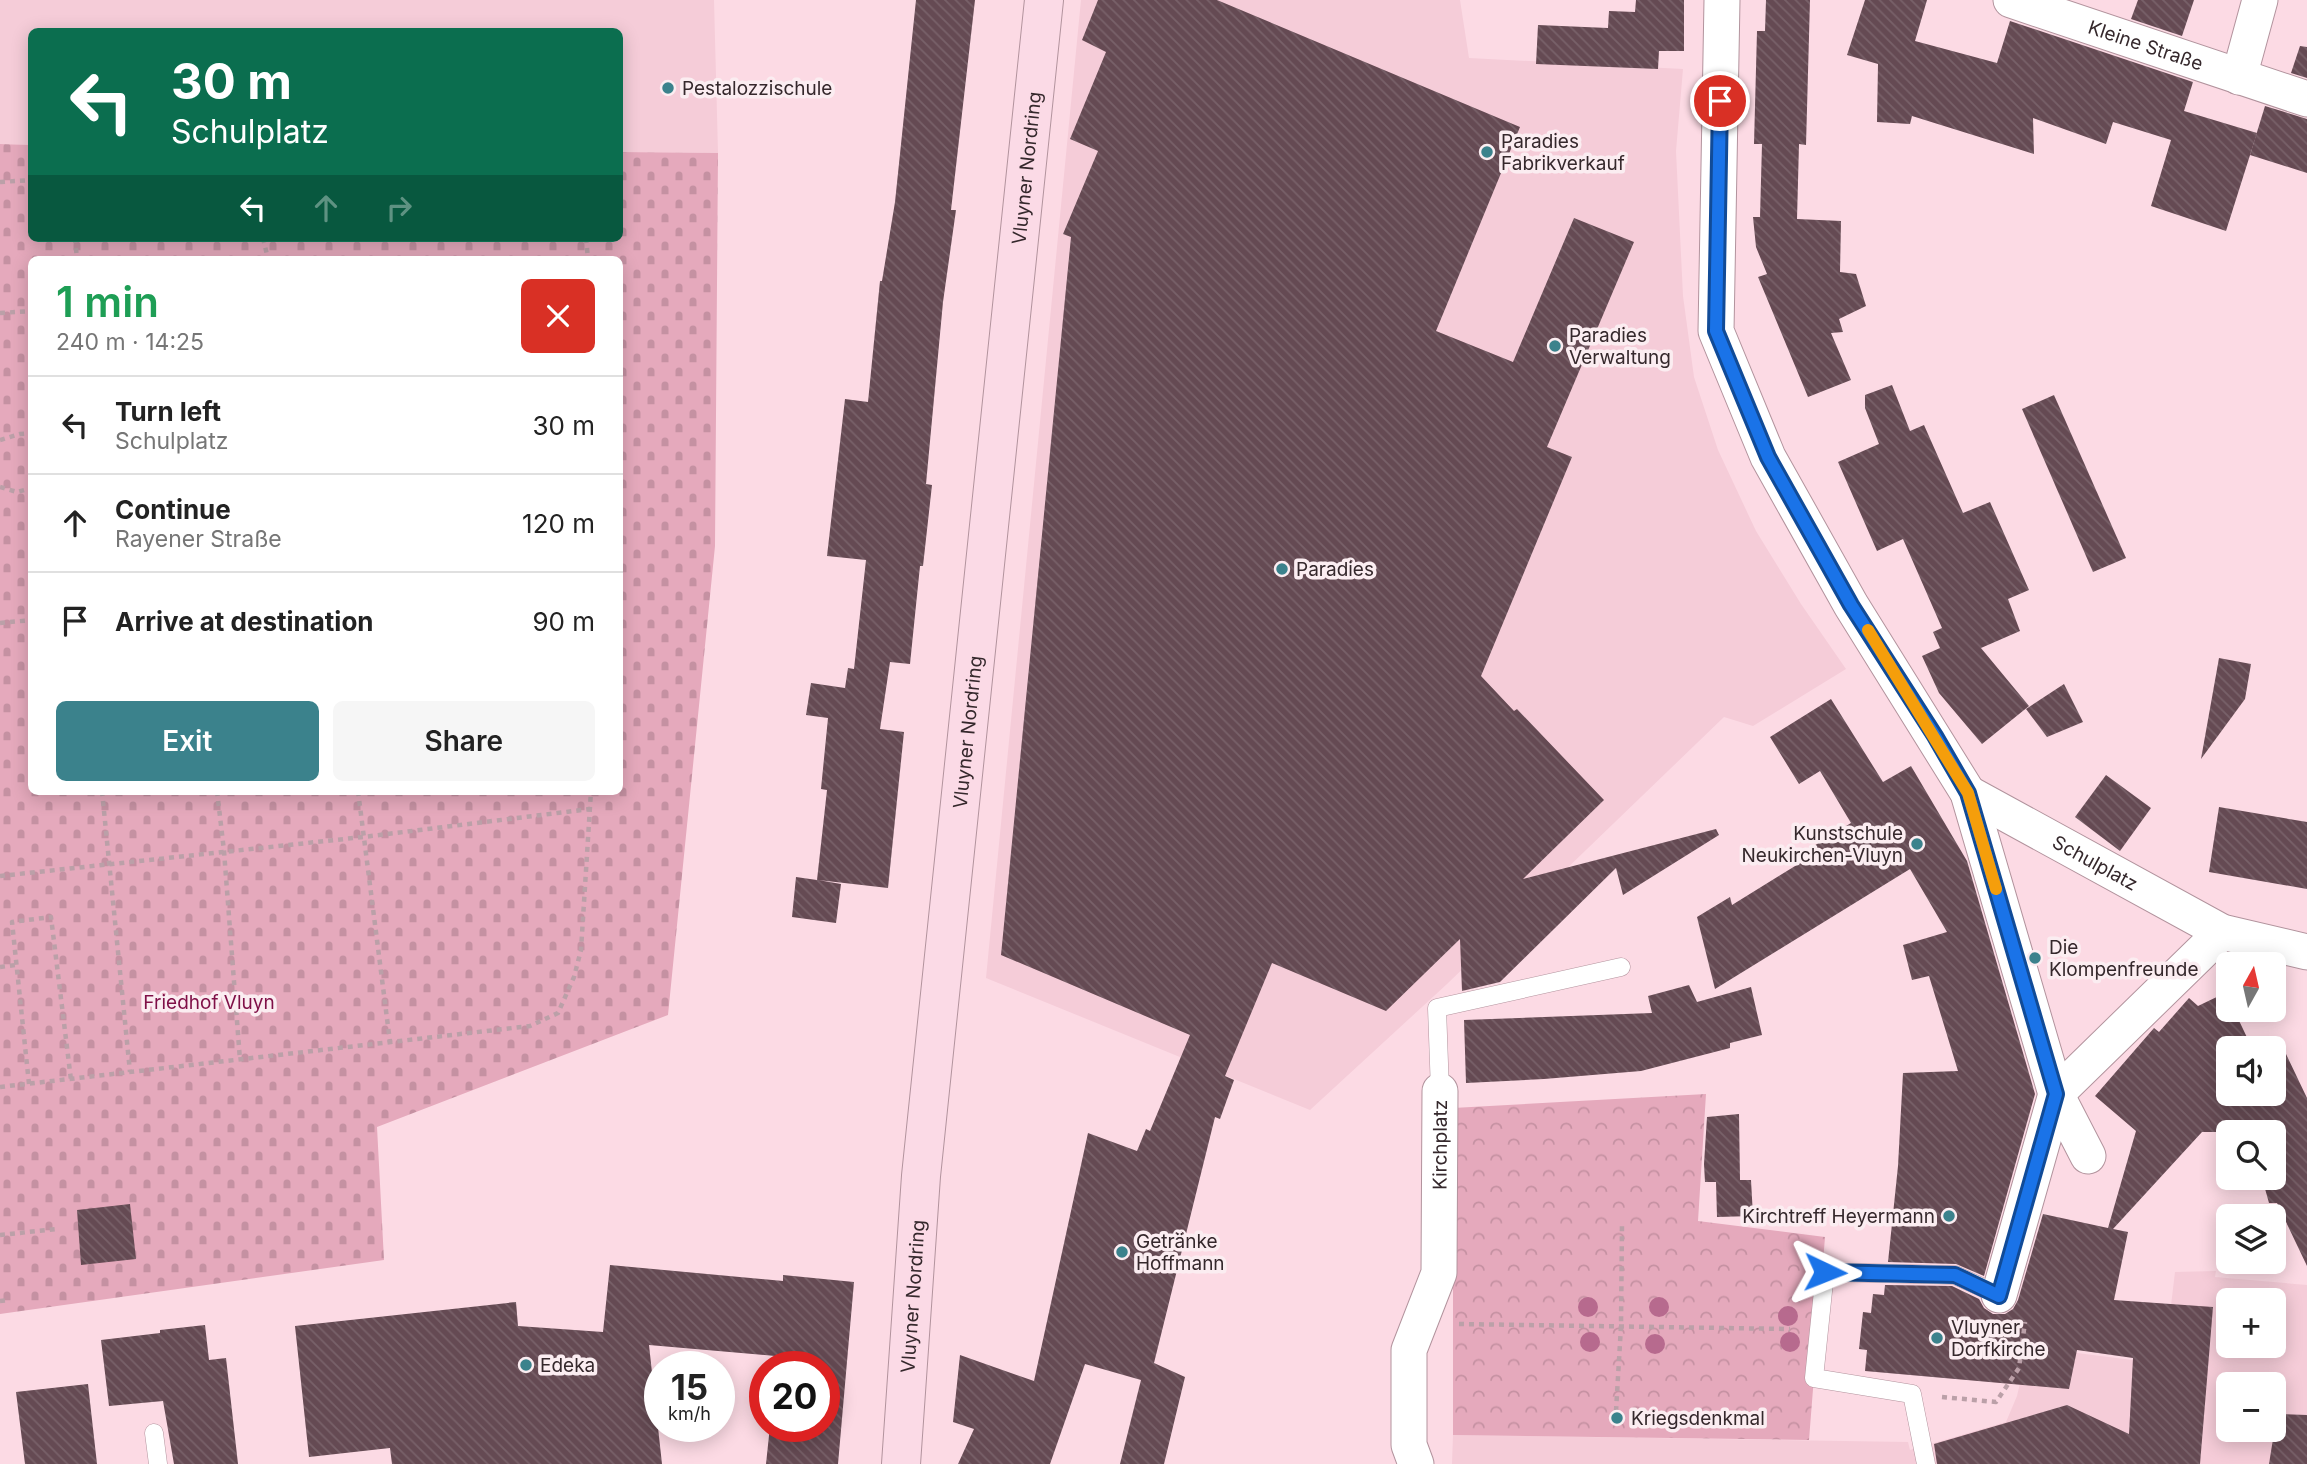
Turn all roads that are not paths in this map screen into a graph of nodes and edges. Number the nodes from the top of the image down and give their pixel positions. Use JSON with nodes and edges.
{"nodes":[{"id":1,"x":1044,"y":0,"type":"edge"},
{"id":2,"x":1722,"y":0,"type":"edge"},
{"id":3,"x":2011,"y":0,"type":"edge"},
{"id":4,"x":2260,"y":0,"type":"edge"},
{"id":5,"x":2239,"y":77,"type":"junction"},
{"id":6,"x":2307,"y":99,"type":"edge"},
{"id":7,"x":1968,"y":793,"type":"junction"},
{"id":8,"x":2221,"y":932,"type":"junction"},
{"id":9,"x":2307,"y":953,"type":"edge"},
{"id":10,"x":1621,"y":967,"type":"dead end"},
{"id":11,"x":1440,"y":1091,"type":"joint"},
{"id":12,"x":2056,"y":1094,"type":"junction"},
{"id":13,"x":2088,"y":1156,"type":"dead end"},
{"id":14,"x":1999,"y":1296,"type":"joint"},
{"id":15,"x":155,"y":1433,"type":"dead end"},
{"id":16,"x":158,"y":1464,"type":"edge"},
{"id":17,"x":901,"y":1464,"type":"edge"},
{"id":18,"x":1416,"y":1464,"type":"edge"},
{"id":19,"x":1926,"y":1464,"type":"edge"}],
"edges":[{"from":1,"to":17,"type":"street","name":"Vluyner Nordring"},
{"from":2,"to":7,"type":"street"},
{"from":3,"to":5,"type":"street","name":"Kleine Straße"},
{"from":4,"to":5,"type":"street"},
{"from":5,"to":6,"type":"street","name":"Kleine Straße"},
{"from":7,"to":8,"type":"street","name":"Schulplatz"},
{"from":7,"to":12,"type":"street"},
{"from":8,"to":9,"type":"street","name":"Schulplatz"},
{"from":8,"to":12,"type":"street"},
{"from":10,"to":11,"type":"lane","name":"Kirchplatz"},
{"from":11,"to":18,"type":"street","name":"Kirchplatz"},
{"from":12,"to":13,"type":"street"},
{"from":12,"to":14,"type":"street"},
{"from":14,"to":19,"type":"lane"},
{"from":15,"to":16,"type":"lane"}]}
